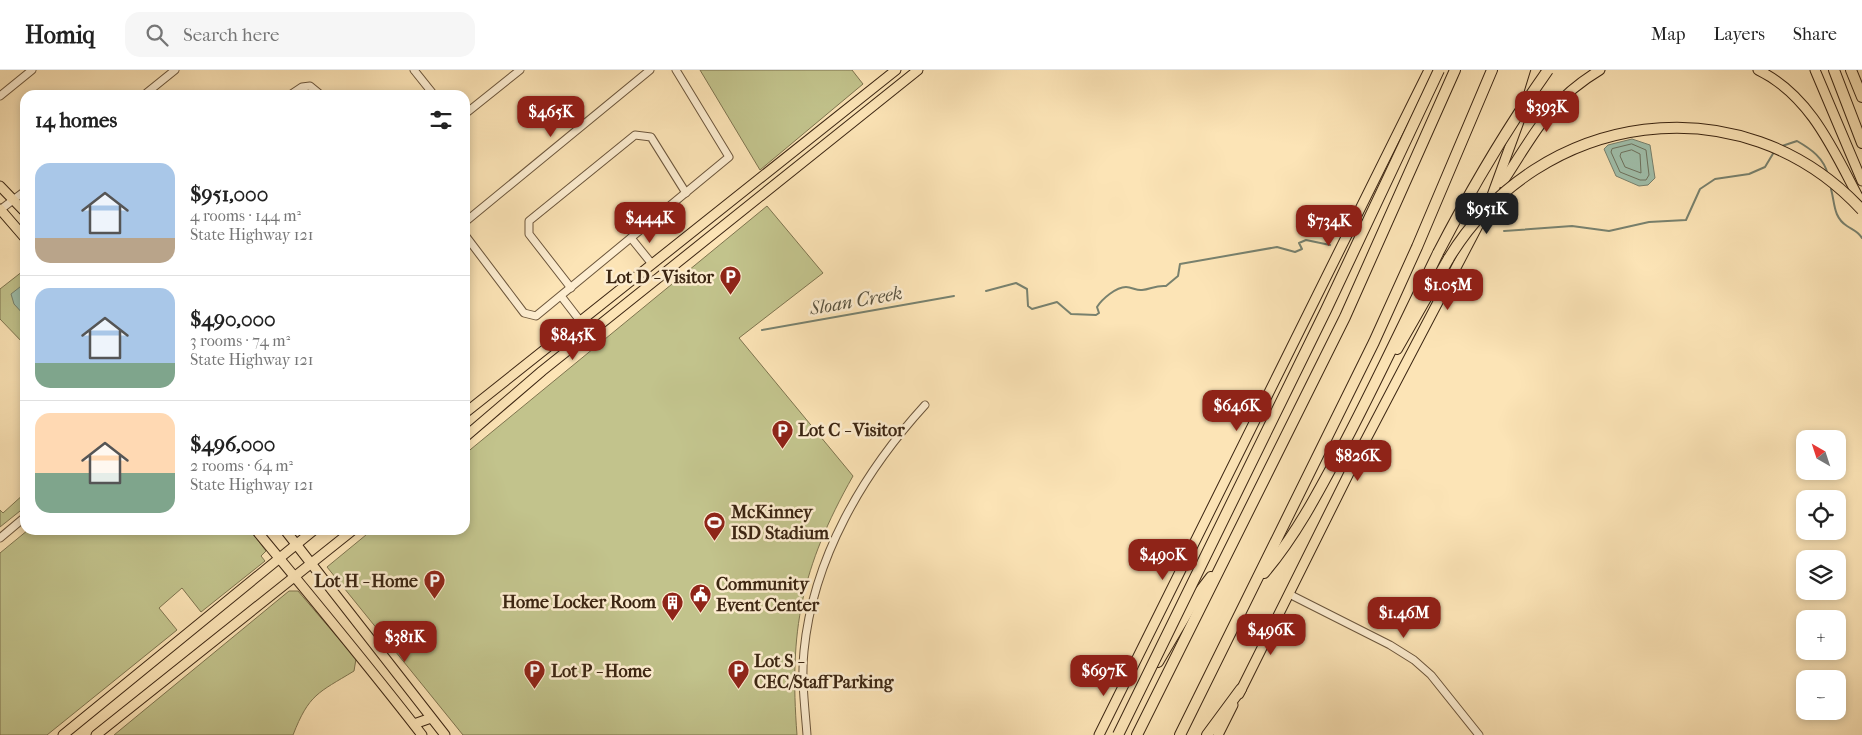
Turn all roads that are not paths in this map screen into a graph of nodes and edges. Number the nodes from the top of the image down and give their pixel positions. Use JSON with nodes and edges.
{"nodes":[{"id":1,"x":32,"y":70,"type":"edge"},
{"id":2,"x":175,"y":70,"type":"edge"},
{"id":3,"x":414,"y":70,"type":"edge"},
{"id":4,"x":520,"y":70,"type":"edge"},
{"id":5,"x":650,"y":70,"type":"edge"},
{"id":6,"x":676,"y":70,"type":"edge"},
{"id":7,"x":896,"y":70,"type":"edge"},
{"id":8,"x":918,"y":70,"type":"edge"},
{"id":9,"x":1423,"y":70,"type":"edge"},
{"id":10,"x":1428,"y":70,"type":"edge"},
{"id":11,"x":1440,"y":70,"type":"edge"},
{"id":12,"x":1492,"y":70,"type":"edge"},
{"id":13,"x":1536,"y":70,"type":"edge"},
{"id":14,"x":1548,"y":70,"type":"edge"},
{"id":15,"x":1600,"y":70,"type":"edge"},
{"id":16,"x":1758,"y":70,"type":"edge"},
{"id":17,"x":1814,"y":70,"type":"edge"},
{"id":18,"x":1834,"y":70,"type":"edge"},
{"id":19,"x":1851,"y":70,"type":"edge"},
{"id":20,"x":1453,"y":73,"type":"edge"},
{"id":21,"x":150,"y":90,"type":"edge"},
{"id":22,"x":298,"y":90,"type":"edge"},
{"id":23,"x":315,"y":90,"type":"edge"},
{"id":24,"x":430,"y":90,"type":"edge"},
{"id":25,"x":0,"y":96,"type":"edge"},
{"id":26,"x":1862,"y":97,"type":"edge"},
{"id":27,"x":470,"y":110,"type":"edge"},
{"id":28,"x":1399,"y":130,"type":"junction"},
{"id":29,"x":1862,"y":142,"type":"edge"},
{"id":30,"x":1862,"y":181,"type":"edge"},
{"id":31,"x":0,"y":186,"type":"edge"},
{"id":32,"x":686,"y":193,"type":"junction"},
{"id":33,"x":1495,"y":194,"type":"junction"},
{"id":34,"x":20,"y":195,"type":"edge"},
{"id":35,"x":14,"y":199,"type":"junction"},
{"id":36,"x":1862,"y":204,"type":"edge"},
{"id":37,"x":20,"y":206,"type":"edge"},
{"id":38,"x":0,"y":210,"type":"edge"},
{"id":39,"x":1862,"y":210,"type":"edge"},
{"id":40,"x":470,"y":218,"type":"edge"},
{"id":41,"x":20,"y":232,"type":"edge"},
{"id":42,"x":631,"y":238,"type":"junction"},
{"id":43,"x":470,"y":242,"type":"edge"},
{"id":44,"x":652,"y":264,"type":"junction"},
{"id":45,"x":571,"y":288,"type":"junction"},
{"id":46,"x":561,"y":296,"type":"junction"},
{"id":47,"x":581,"y":322,"type":"junction"},
{"id":48,"x":589,"y":333,"type":"junction"},
{"id":49,"x":1378,"y":380,"type":"junction"},
{"id":50,"x":925,"y":405,"type":"dead end"},
{"id":51,"x":470,"y":409,"type":"edge"},
{"id":52,"x":470,"y":432,"type":"edge"},
{"id":53,"x":20,"y":521,"type":"edge"},
{"id":54,"x":260,"y":535,"type":"edge"},
{"id":55,"x":289,"y":535,"type":"edge"},
{"id":56,"x":308,"y":535,"type":"edge"},
{"id":57,"x":347,"y":535,"type":"edge"},
{"id":58,"x":0,"y":538,"type":"edge"},
{"id":59,"x":297,"y":544,"type":"junction"},
{"id":60,"x":1227,"y":556,"type":"junction"},
{"id":61,"x":279,"y":559,"type":"junction"},
{"id":62,"x":312,"y":564,"type":"junction"},
{"id":63,"x":294,"y":578,"type":"junction"},
{"id":64,"x":1254,"y":585,"type":"junction"},
{"id":65,"x":1289,"y":594,"type":"junction"},
{"id":66,"x":1241,"y":689,"type":"junction"},
{"id":67,"x":425,"y":709,"type":"junction"},
{"id":68,"x":431,"y":718,"type":"junction"},
{"id":69,"x":414,"y":724,"type":"junction"},
{"id":70,"x":63,"y":735,"type":"edge"},
{"id":71,"x":96,"y":735,"type":"edge"},
{"id":72,"x":422,"y":735,"type":"edge"},
{"id":73,"x":445,"y":735,"type":"edge"},
{"id":74,"x":807,"y":735,"type":"edge"},
{"id":75,"x":1099,"y":735,"type":"edge"},
{"id":76,"x":1116,"y":735,"type":"edge"},
{"id":77,"x":1137,"y":735,"type":"edge"},
{"id":78,"x":1180,"y":735,"type":"edge"},
{"id":79,"x":1207,"y":735,"type":"edge"},
{"id":80,"x":1218,"y":735,"type":"edge"},
{"id":81,"x":1479,"y":735,"type":"edge"}],
"edges":[{"from":1,"to":25,"type":"street"},
{"from":2,"to":21,"type":"street"},
{"from":3,"to":24,"type":"street"},
{"from":4,"to":27,"type":"street"},
{"from":5,"to":40,"type":"street"},
{"from":6,"to":32,"type":"street"},
{"from":7,"to":44,"type":"main road"},
{"from":8,"to":48,"type":"main road"},
{"from":9,"to":28,"type":"main road"},
{"from":10,"to":28,"type":"main road"},
{"from":11,"to":76,"type":"highway","bridge":true},
{"from":12,"to":64,"type":"highway"},
{"from":13,"to":33,"type":"main road"},
{"from":14,"to":49,"type":"highway","bridge":true},
{"from":15,"to":33,"type":"main road"},
{"from":16,"to":36,"type":"main road"},
{"from":17,"to":30,"type":"main road"},
{"from":18,"to":29,"type":"highway"},
{"from":19,"to":26,"type":"highway"},
{"from":20,"to":60,"type":"highway"},
{"from":22,"to":23,"type":"street"},
{"from":28,"to":75,"type":"main road"},
{"from":31,"to":35,"type":"main road"},
{"from":32,"to":42,"type":"street"},
{"from":32,"to":45,"type":"street"},
{"from":33,"to":65,"type":"main road"},
{"from":34,"to":35,"type":"street"},
{"from":35,"to":37,"type":"main road"},
{"from":35,"to":38,"type":"street"},
{"from":38,"to":41,"type":"main road"},
{"from":39,"to":49,"type":"highway","bridge":true},
{"from":42,"to":44,"type":"street"},
{"from":42,"to":45,"type":"street"},
{"from":43,"to":46,"type":"street"},
{"from":44,"to":47,"type":"main road"},
{"from":45,"to":46,"type":"street"},
{"from":46,"to":47,"type":"street"},
{"from":47,"to":48,"type":"main road"},
{"from":47,"to":51,"type":"main road"},
{"from":48,"to":52,"type":"main road"},
{"from":49,"to":64,"type":"highway"},
{"from":50,"to":74,"type":"street"},
{"from":53,"to":58,"type":"street"},
{"from":54,"to":61,"type":"main road"},
{"from":55,"to":59,"type":"main road"},
{"from":56,"to":59,"type":"main road"},
{"from":57,"to":62,"type":"main road"},
{"from":59,"to":61,"type":"main road"},
{"from":59,"to":62,"type":"main road"},
{"from":60,"to":76,"type":"highway"},
{"from":60,"to":77,"type":"highway"},
{"from":61,"to":63,"type":"main road"},
{"from":61,"to":70,"type":"main road"},
{"from":62,"to":63,"type":"main road"},
{"from":62,"to":67,"type":"main road"},
{"from":63,"to":69,"type":"main road"},
{"from":63,"to":71,"type":"main road"},
{"from":64,"to":78,"type":"highway"},
{"from":65,"to":66,"type":"main road"},
{"from":65,"to":81,"type":"street"},
{"from":66,"to":79,"type":"highway"},
{"from":66,"to":80,"type":"main road"},
{"from":67,"to":68,"type":"main road"},
{"from":67,"to":69,"type":"main road"},
{"from":68,"to":69,"type":"main road"},
{"from":68,"to":73,"type":"main road"},
{"from":69,"to":72,"type":"main road"}]}
